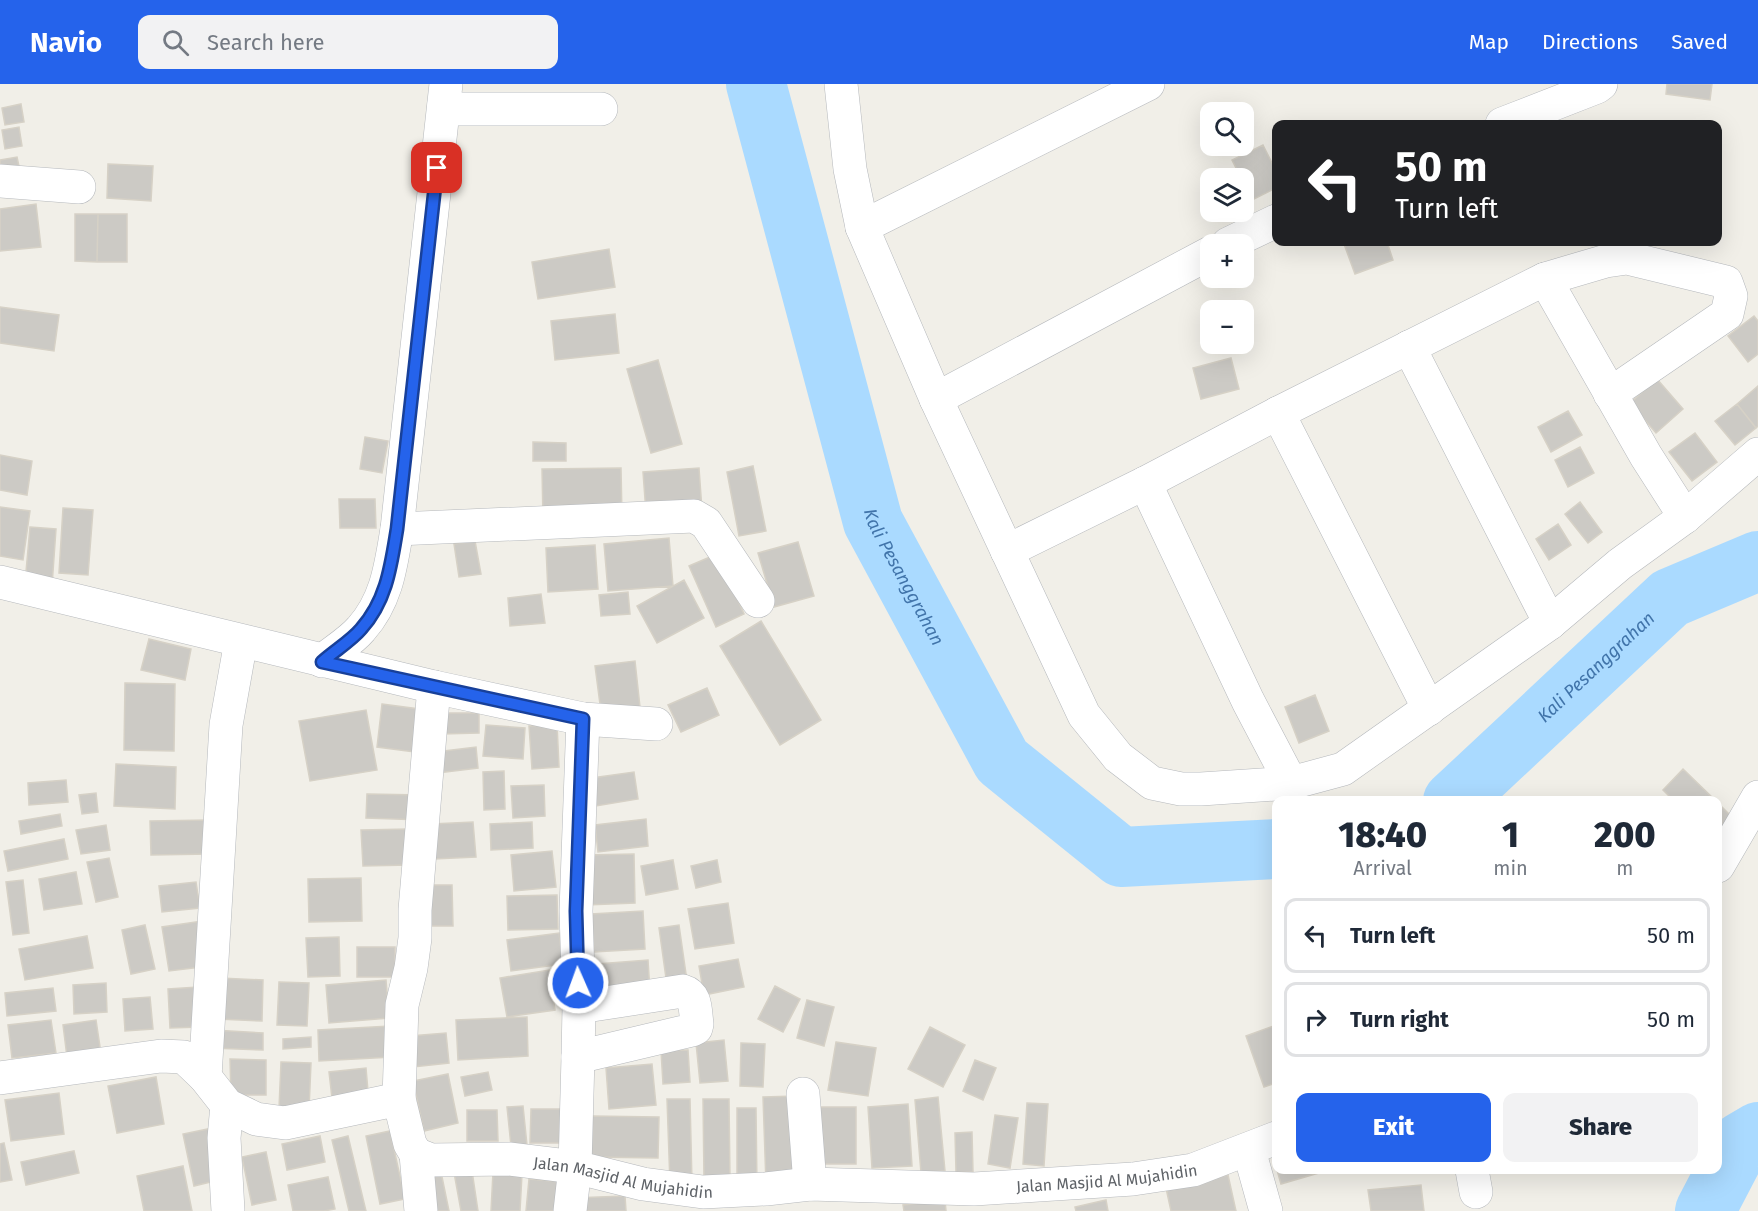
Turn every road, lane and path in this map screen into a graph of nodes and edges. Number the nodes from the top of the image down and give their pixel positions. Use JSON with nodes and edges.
{"nodes":[{"id":1,"x":841,"y":84,"type":"edge"},
{"id":2,"x":1148,"y":84,"type":"edge"},
{"id":3,"x":1601,"y":84,"type":"edge"},
{"id":4,"x":445,"y":95,"type":"edge"},
{"id":5,"x":601,"y":109,"type":"dead end"},
{"id":6,"x":1512,"y":120,"type":"edge"},
{"id":7,"x":0,"y":181,"type":"edge"},
{"id":8,"x":79,"y":187,"type":"dead end"},
{"id":9,"x":1272,"y":223,"type":"edge"},
{"id":10,"x":862,"y":227,"type":"junction"},
{"id":11,"x":1249,"y":234,"type":"edge"},
{"id":12,"x":1200,"y":258,"type":"edge"},
{"id":13,"x":1545,"y":279,"type":"junction"},
{"id":14,"x":1408,"y":347,"type":"junction"},
{"id":15,"x":1610,"y":394,"type":"junction"},
{"id":16,"x":936,"y":399,"type":"junction"},
{"id":17,"x":1278,"y":413,"type":"junction"},
{"id":18,"x":1758,"y":454,"type":"edge"},
{"id":19,"x":1145,"y":483,"type":"junction"},
{"id":20,"x":1685,"y":517,"type":"junction"},
{"id":21,"x":397,"y":529,"type":"junction"},
{"id":22,"x":1007,"y":551,"type":"junction"},
{"id":23,"x":0,"y":582,"type":"edge"},
{"id":24,"x":758,"y":601,"type":"dead end"},
{"id":25,"x":1550,"y":623,"type":"junction"},
{"id":26,"x":241,"y":641,"type":"junction"},
{"id":27,"x":322,"y":662,"type":"junction"},
{"id":28,"x":434,"y":687,"type":"junction"},
{"id":29,"x":1428,"y":709,"type":"junction"},
{"id":30,"x":583,"y":719,"type":"junction"},
{"id":31,"x":656,"y":724,"type":"dead end"},
{"id":32,"x":1291,"y":783,"type":"junction"},
{"id":33,"x":1758,"y":796,"type":"edge"},
{"id":34,"x":1722,"y":859,"type":"edge"},
{"id":35,"x":579,"y":1007,"type":"junction"},
{"id":36,"x":578,"y":1057,"type":"junction"},
{"id":37,"x":205,"y":1077,"type":"junction"},
{"id":38,"x":0,"y":1078,"type":"edge"},
{"id":39,"x":803,"y":1094,"type":"dead end"},
{"id":40,"x":399,"y":1099,"type":"junction"},
{"id":41,"x":227,"y":1105,"type":"junction"},
{"id":42,"x":1263,"y":1144,"type":"edge"},
{"id":43,"x":416,"y":1154,"type":"junction"},
{"id":44,"x":575,"y":1167,"type":"junction"},
{"id":45,"x":810,"y":1184,"type":"junction"},
{"id":46,"x":976,"y":1200,"type":"edge"},
{"id":47,"x":228,"y":1211,"type":"edge"},
{"id":48,"x":421,"y":1211,"type":"edge"},
{"id":49,"x":570,"y":1211,"type":"edge"},
{"id":50,"x":1266,"y":1211,"type":"edge"}],
"edges":[{"from":1,"to":10,"type":"street"},
{"from":2,"to":10,"type":"street"},
{"from":3,"to":6,"type":"street"},
{"from":4,"to":5,"type":"street"},
{"from":4,"to":21,"type":"street"},
{"from":7,"to":8,"type":"street"},
{"from":9,"to":11,"type":"street"},
{"from":10,"to":16,"type":"street"},
{"from":12,"to":16,"type":"street"},
{"from":13,"to":14,"type":"street"},
{"from":13,"to":15,"type":"street"},
{"from":13,"to":15,"type":"street"},
{"from":14,"to":17,"type":"street"},
{"from":14,"to":25,"type":"street"},
{"from":15,"to":20,"type":"street"},
{"from":16,"to":22,"type":"street"},
{"from":17,"to":19,"type":"street"},
{"from":17,"to":29,"type":"street"},
{"from":18,"to":20,"type":"street"},
{"from":19,"to":22,"type":"street"},
{"from":19,"to":32,"type":"street"},
{"from":20,"to":25,"type":"street"},
{"from":21,"to":24,"type":"street"},
{"from":21,"to":27,"type":"street"},
{"from":22,"to":32,"type":"street"},
{"from":23,"to":26,"type":"street"},
{"from":25,"to":29,"type":"street"},
{"from":26,"to":27,"type":"street"},
{"from":26,"to":37,"type":"street"},
{"from":27,"to":28,"type":"street"},
{"from":28,"to":30,"type":"street"},
{"from":28,"to":40,"type":"street"},
{"from":29,"to":32,"type":"street"},
{"from":30,"to":31,"type":"street"},
{"from":30,"to":35,"type":"street"},
{"from":33,"to":34,"type":"street"},
{"from":35,"to":36,"type":"street"},
{"from":35,"to":36,"type":"street"},
{"from":36,"to":44,"type":"street"},
{"from":37,"to":38,"type":"street"},
{"from":37,"to":41,"type":"street"},
{"from":39,"to":45,"type":"street"},
{"from":40,"to":41,"type":"street"},
{"from":40,"to":43,"type":"street"},
{"from":41,"to":47,"type":"street"},
{"from":42,"to":46,"type":"street","name":"Jalan Masjid Al Mujahidin"},
{"from":42,"to":50,"type":"street","name":"Jalan Masjid Al Mujahidin"},
{"from":43,"to":44,"type":"street","name":"Jalan Masjid Al Mujahidin"},
{"from":43,"to":48,"type":"street"},
{"from":44,"to":45,"type":"street","name":"Jalan Masjid Al Mujahidin"},
{"from":44,"to":49,"type":"street"},
{"from":45,"to":46,"type":"street","name":"Jalan Masjid Al Mujahidin"}]}
